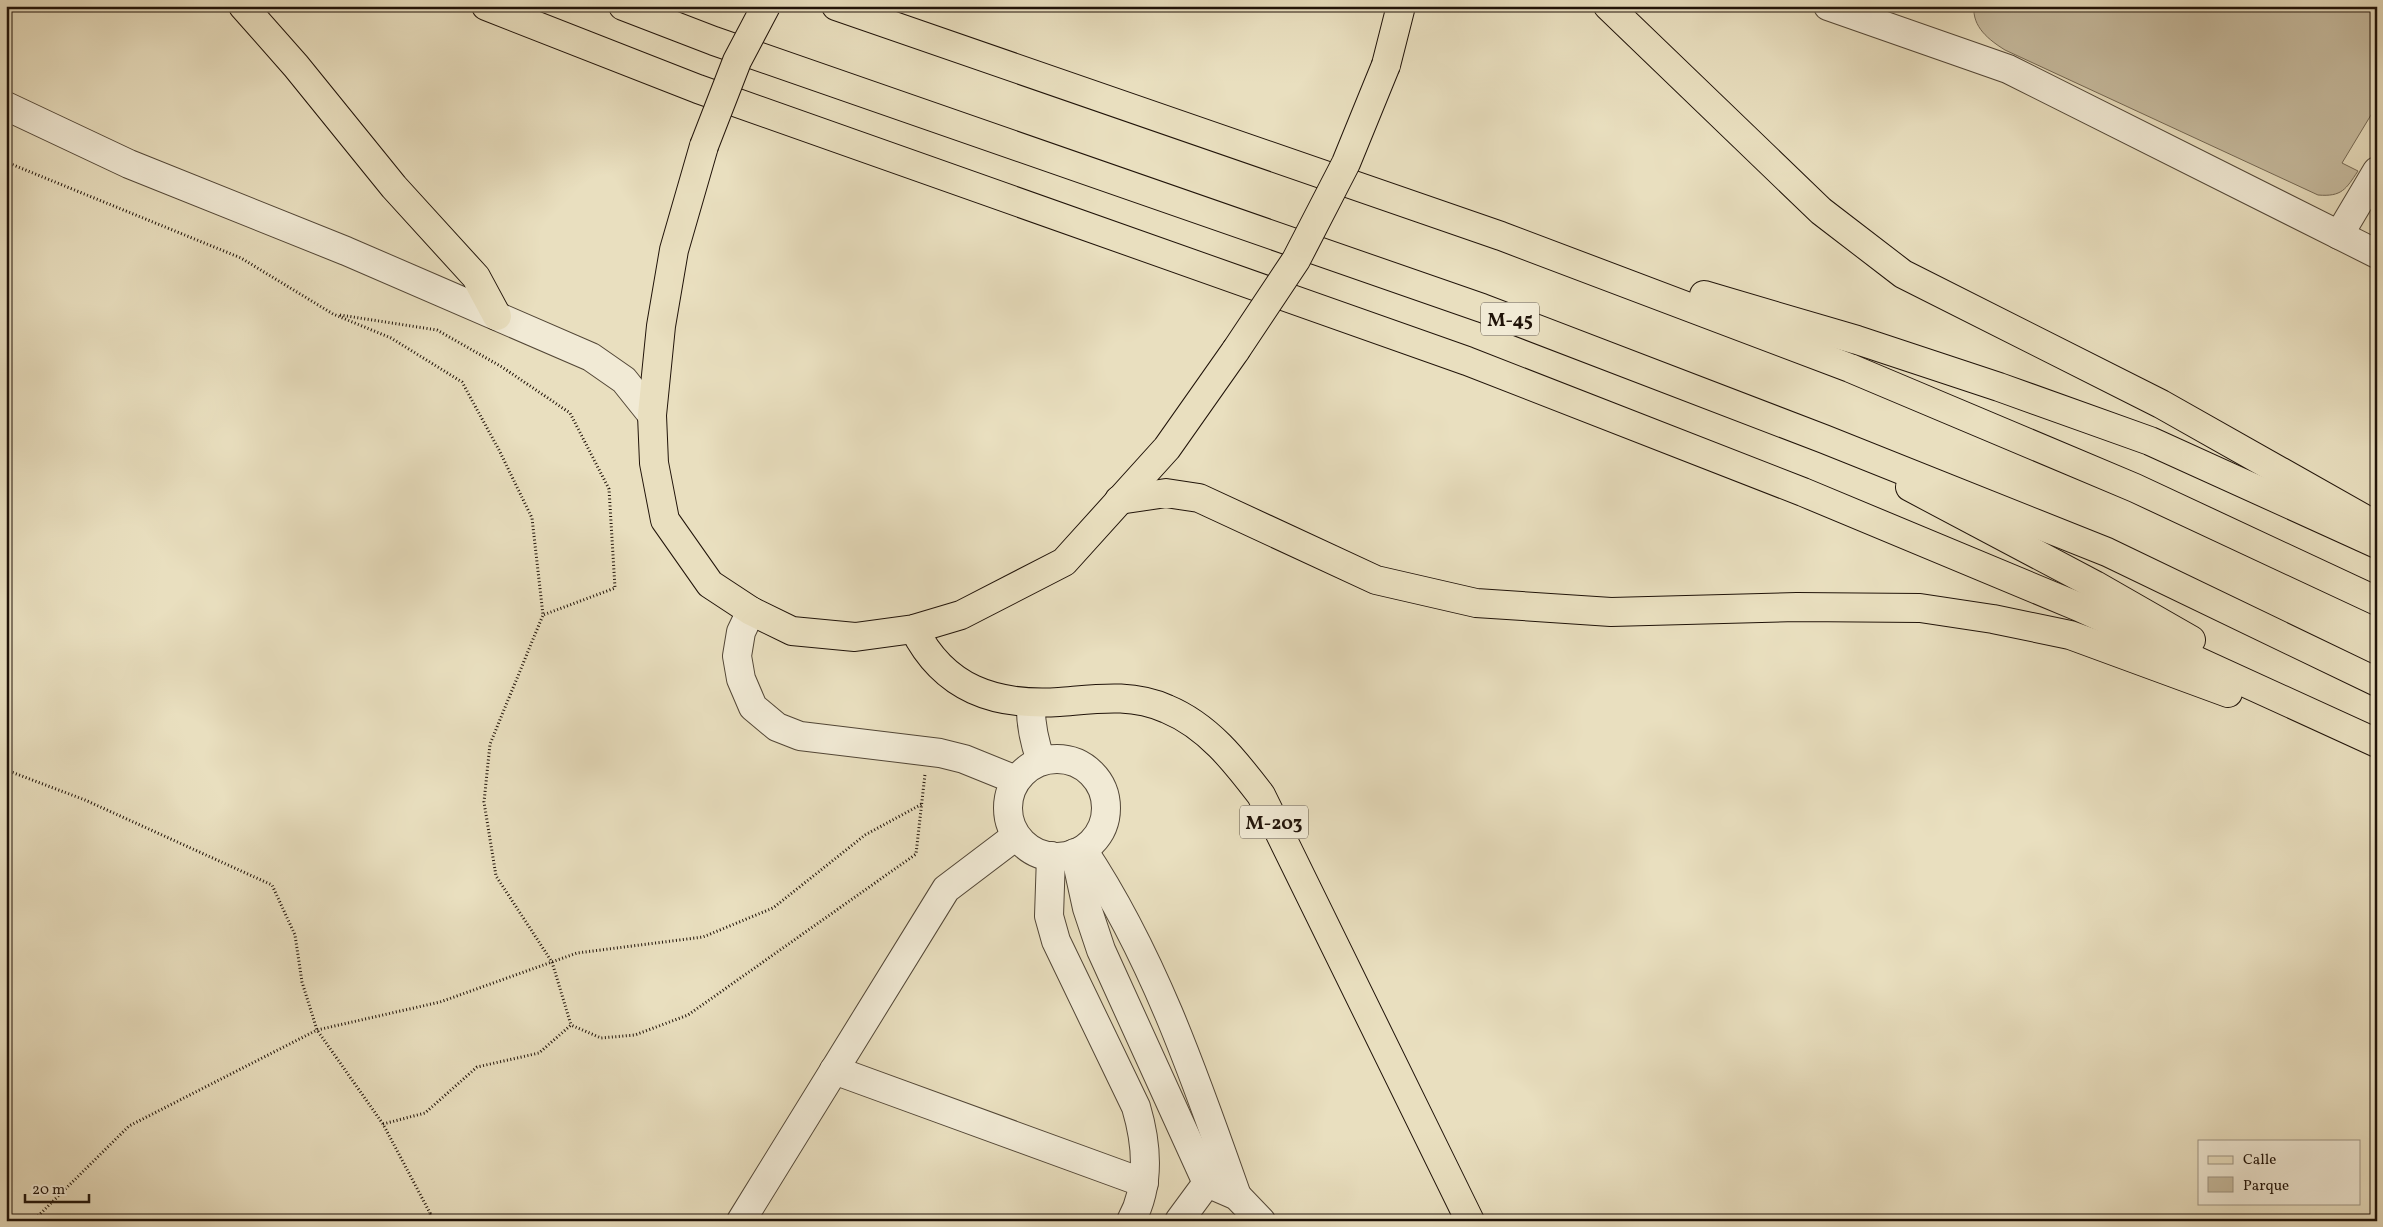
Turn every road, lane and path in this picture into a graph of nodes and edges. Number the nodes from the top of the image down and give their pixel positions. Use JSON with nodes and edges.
{"nodes":[{"id":1,"x":244,"y":6,"type":"edge"},
{"id":2,"x":486,"y":6,"type":"edge"},
{"id":3,"x":623,"y":6,"type":"edge"},
{"id":4,"x":766,"y":6,"type":"edge"},
{"id":5,"x":836,"y":6,"type":"edge"},
{"id":6,"x":1401,"y":6,"type":"edge"},
{"id":7,"x":1608,"y":6,"type":"edge"},
{"id":8,"x":1828,"y":6,"type":"edge"},
{"id":9,"x":6,"y":106,"type":"edge"},
{"id":10,"x":6,"y":162,"type":"edge"},
{"id":11,"x":2377,"y":170,"type":"edge"},
{"id":12,"x":2339,"y":235,"type":"junction"},
{"id":13,"x":1500,"y":236,"type":"junction"},
{"id":14,"x":2377,"y":254,"type":"edge"},
{"id":15,"x":333,"y":314,"type":"junction"},
{"id":16,"x":497,"y":316,"type":"junction"},
{"id":17,"x":652,"y":415,"type":"junction"},
{"id":18,"x":1824,"y":438,"type":"junction"},
{"id":19,"x":1119,"y":500,"type":"junction"},
{"id":20,"x":2377,"y":526,"type":"edge"},
{"id":21,"x":2377,"y":544,"type":"edge"},
{"id":22,"x":2377,"y":601,"type":"edge"},
{"id":23,"x":751,"y":612,"type":"junction"},
{"id":24,"x":543,"y":615,"type":"junction"},
{"id":25,"x":914,"y":629,"type":"junction"},
{"id":26,"x":2377,"y":682,"type":"edge"},
{"id":27,"x":1030,"y":703,"type":"junction"},
{"id":28,"x":2334,"y":723,"type":"junction"},
{"id":29,"x":2377,"y":744,"type":"edge"},
{"id":30,"x":927,"y":751,"type":"junction"},
{"id":31,"x":1041,"y":761,"type":"junction"},
{"id":32,"x":2377,"y":761,"type":"edge"},
{"id":33,"x":6,"y":770,"type":"edge"},
{"id":34,"x":1016,"y":780,"type":"junction"},
{"id":35,"x":922,"y":804,"type":"junction"},
{"id":36,"x":1016,"y":836,"type":"junction"},
{"id":37,"x":1069,"y":853,"type":"junction"},
{"id":38,"x":552,"y":962,"type":"junction"},
{"id":39,"x":571,"y":1025,"type":"junction"},
{"id":40,"x":317,"y":1030,"type":"junction"},
{"id":41,"x":834,"y":1070,"type":"junction"},
{"id":42,"x":383,"y":1124,"type":"junction"},
{"id":43,"x":1144,"y":1183,"type":"junction"},
{"id":44,"x":1207,"y":1183,"type":"junction"},
{"id":45,"x":1237,"y":1196,"type":"junction"},
{"id":46,"x":430,"y":1213,"type":"junction"},
{"id":47,"x":33,"y":1221,"type":"edge"},
{"id":48,"x":426,"y":1221,"type":"edge"},
{"id":49,"x":432,"y":1221,"type":"edge"},
{"id":50,"x":741,"y":1221,"type":"edge"},
{"id":51,"x":1131,"y":1221,"type":"edge"},
{"id":52,"x":1180,"y":1221,"type":"edge"},
{"id":53,"x":1261,"y":1221,"type":"edge"},
{"id":54,"x":1470,"y":1221,"type":"edge"}],
"edges":[{"from":1,"to":16,"type":"main road"},
{"from":2,"to":28,"type":"main road"},
{"from":3,"to":18,"type":"main road","number":"M-45"},
{"from":4,"to":17,"type":"main road","bridge":true},
{"from":5,"to":13,"type":"main road"},
{"from":6,"to":19,"type":"main road","bridge":true},
{"from":7,"to":20,"type":"main road"},
{"from":8,"to":12,"type":"street"},
{"from":9,"to":16,"type":"street"},
{"from":10,"to":15,"type":"path"},
{"from":11,"to":12,"type":"street"},
{"from":12,"to":14,"type":"street"},
{"from":13,"to":21,"type":"main road"},
{"from":13,"to":22,"type":"main road"},
{"from":15,"to":24,"type":"path"},
{"from":15,"to":24,"type":"path"},
{"from":16,"to":17,"type":"street"},
{"from":17,"to":23,"type":"main road"},
{"from":18,"to":26,"type":"main road","number":"M-45"},
{"from":18,"to":28,"type":"main road"},
{"from":19,"to":25,"type":"main road"},
{"from":19,"to":32,"type":"main road"},
{"from":23,"to":25,"type":"main road"},
{"from":23,"to":30,"type":"street"},
{"from":24,"to":38,"type":"path"},
{"from":25,"to":27,"type":"main road","number":"M-203"},
{"from":27,"to":31,"type":"street"},
{"from":27,"to":54,"type":"main road","number":"M-203"},
{"from":28,"to":29,"type":"main road"},
{"from":30,"to":34,"type":"street"},
{"from":30,"to":35,"type":"path"},
{"from":31,"to":34,"type":"street"},
{"from":31,"to":37,"type":"street"},
{"from":33,"to":40,"type":"path"},
{"from":34,"to":36,"type":"street"},
{"from":35,"to":38,"type":"path"},
{"from":35,"to":39,"type":"path"},
{"from":36,"to":37,"type":"street"},
{"from":36,"to":41,"type":"street"},
{"from":37,"to":43,"type":"street"},
{"from":37,"to":44,"type":"street"},
{"from":37,"to":45,"type":"street"},
{"from":38,"to":39,"type":"path"},
{"from":38,"to":40,"type":"path"},
{"from":39,"to":42,"type":"path"},
{"from":40,"to":42,"type":"path"},
{"from":40,"to":47,"type":"path"},
{"from":41,"to":43,"type":"street"},
{"from":41,"to":50,"type":"street"},
{"from":42,"to":46,"type":"path"},
{"from":43,"to":51,"type":"street"},
{"from":44,"to":45,"type":"street"},
{"from":44,"to":52,"type":"street"},
{"from":45,"to":53,"type":"street"},
{"from":46,"to":48,"type":"path"},
{"from":46,"to":49,"type":"path"}]}
